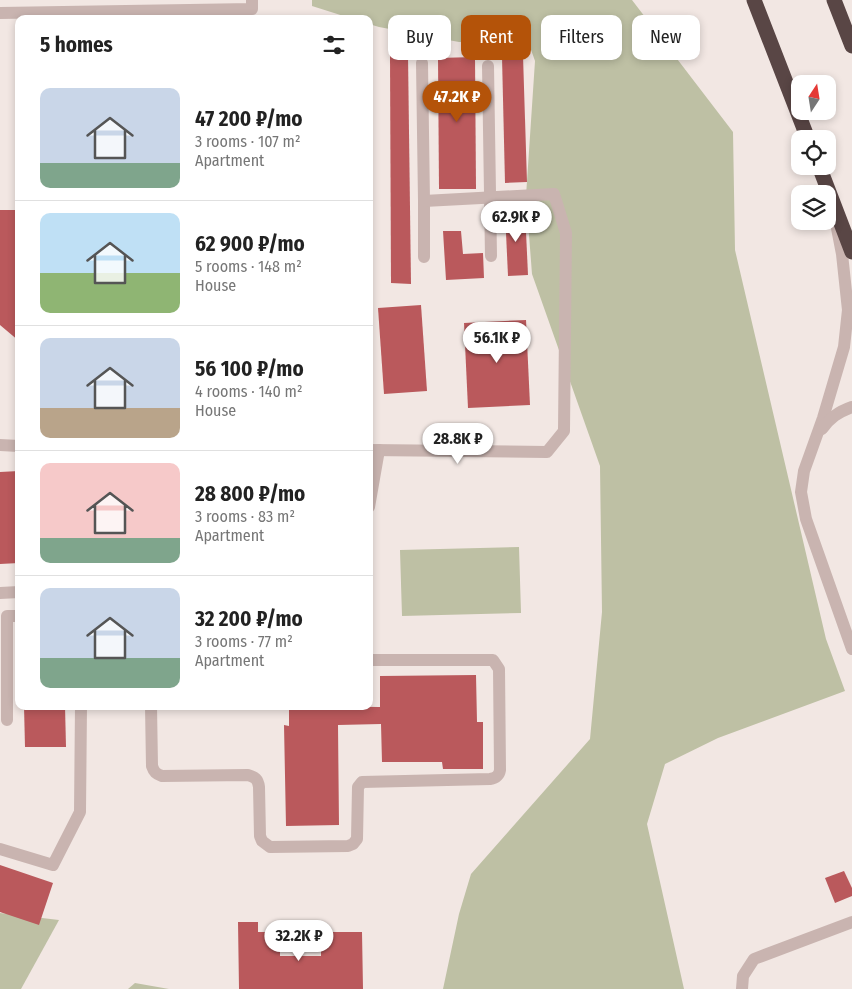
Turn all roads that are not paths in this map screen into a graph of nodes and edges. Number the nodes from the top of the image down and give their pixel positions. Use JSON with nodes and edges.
{"nodes":[{"id":1,"x":252,"y":0,"type":"edge"},
{"id":2,"x":754,"y":0,"type":"edge"},
{"id":3,"x":834,"y":0,"type":"edge"},
{"id":4,"x":0,"y":13,"type":"edge"},
{"id":5,"x":136,"y":15,"type":"edge"},
{"id":6,"x":852,"y":46,"type":"edge"},
{"id":7,"x":422,"y":63,"type":"dead end"},
{"id":8,"x":488,"y":66,"type":"dead end"},
{"id":9,"x":805,"y":130,"type":"edge"},
{"id":10,"x":490,"y":198,"type":"junction"},
{"id":11,"x":424,"y":201,"type":"junction"},
{"id":12,"x":836,"y":210,"type":"edge"},
{"id":13,"x":836,"y":224,"type":"edge"},
{"id":14,"x":852,"y":252,"type":"edge"},
{"id":15,"x":491,"y":256,"type":"dead end"},
{"id":16,"x":424,"y":257,"type":"dead end"},
{"id":17,"x":852,"y":407,"type":"edge"},
{"id":18,"x":814,"y":440,"type":"junction"},
{"id":19,"x":0,"y":445,"type":"edge"},
{"id":20,"x":15,"y":446,"type":"edge"},
{"id":21,"x":374,"y":450,"type":"edge"},
{"id":22,"x":15,"y":592,"type":"edge"},
{"id":23,"x":0,"y":593,"type":"edge"},
{"id":24,"x":9,"y":617,"type":"edge"},
{"id":25,"x":852,"y":649,"type":"edge"},
{"id":26,"x":373,"y":660,"type":"edge"},
{"id":27,"x":80,"y":710,"type":"edge"},
{"id":28,"x":151,"y":710,"type":"edge"},
{"id":29,"x":7,"y":720,"type":"dead end"},
{"id":30,"x":0,"y":849,"type":"edge"},
{"id":31,"x":852,"y":922,"type":"edge"},
{"id":32,"x":742,"y":989,"type":"edge"}],
"edges":[{"from":1,"to":5,"type":"street"},
{"from":2,"to":9,"type":"highway"},
{"from":3,"to":6,"type":"highway"},
{"from":4,"to":5,"type":"street"},
{"from":7,"to":11,"type":"street"},
{"from":8,"to":10,"type":"street"},
{"from":10,"to":11,"type":"street"},
{"from":10,"to":15,"type":"street"},
{"from":10,"to":21,"type":"street"},
{"from":11,"to":16,"type":"street"},
{"from":12,"to":14,"type":"highway"},
{"from":13,"to":18,"type":"street"},
{"from":17,"to":18,"type":"street"},
{"from":18,"to":25,"type":"street"},
{"from":19,"to":20,"type":"street"},
{"from":22,"to":23,"type":"street"},
{"from":24,"to":29,"type":"street"},
{"from":26,"to":28,"type":"street"},
{"from":27,"to":30,"type":"street"},
{"from":31,"to":32,"type":"street"}]}
